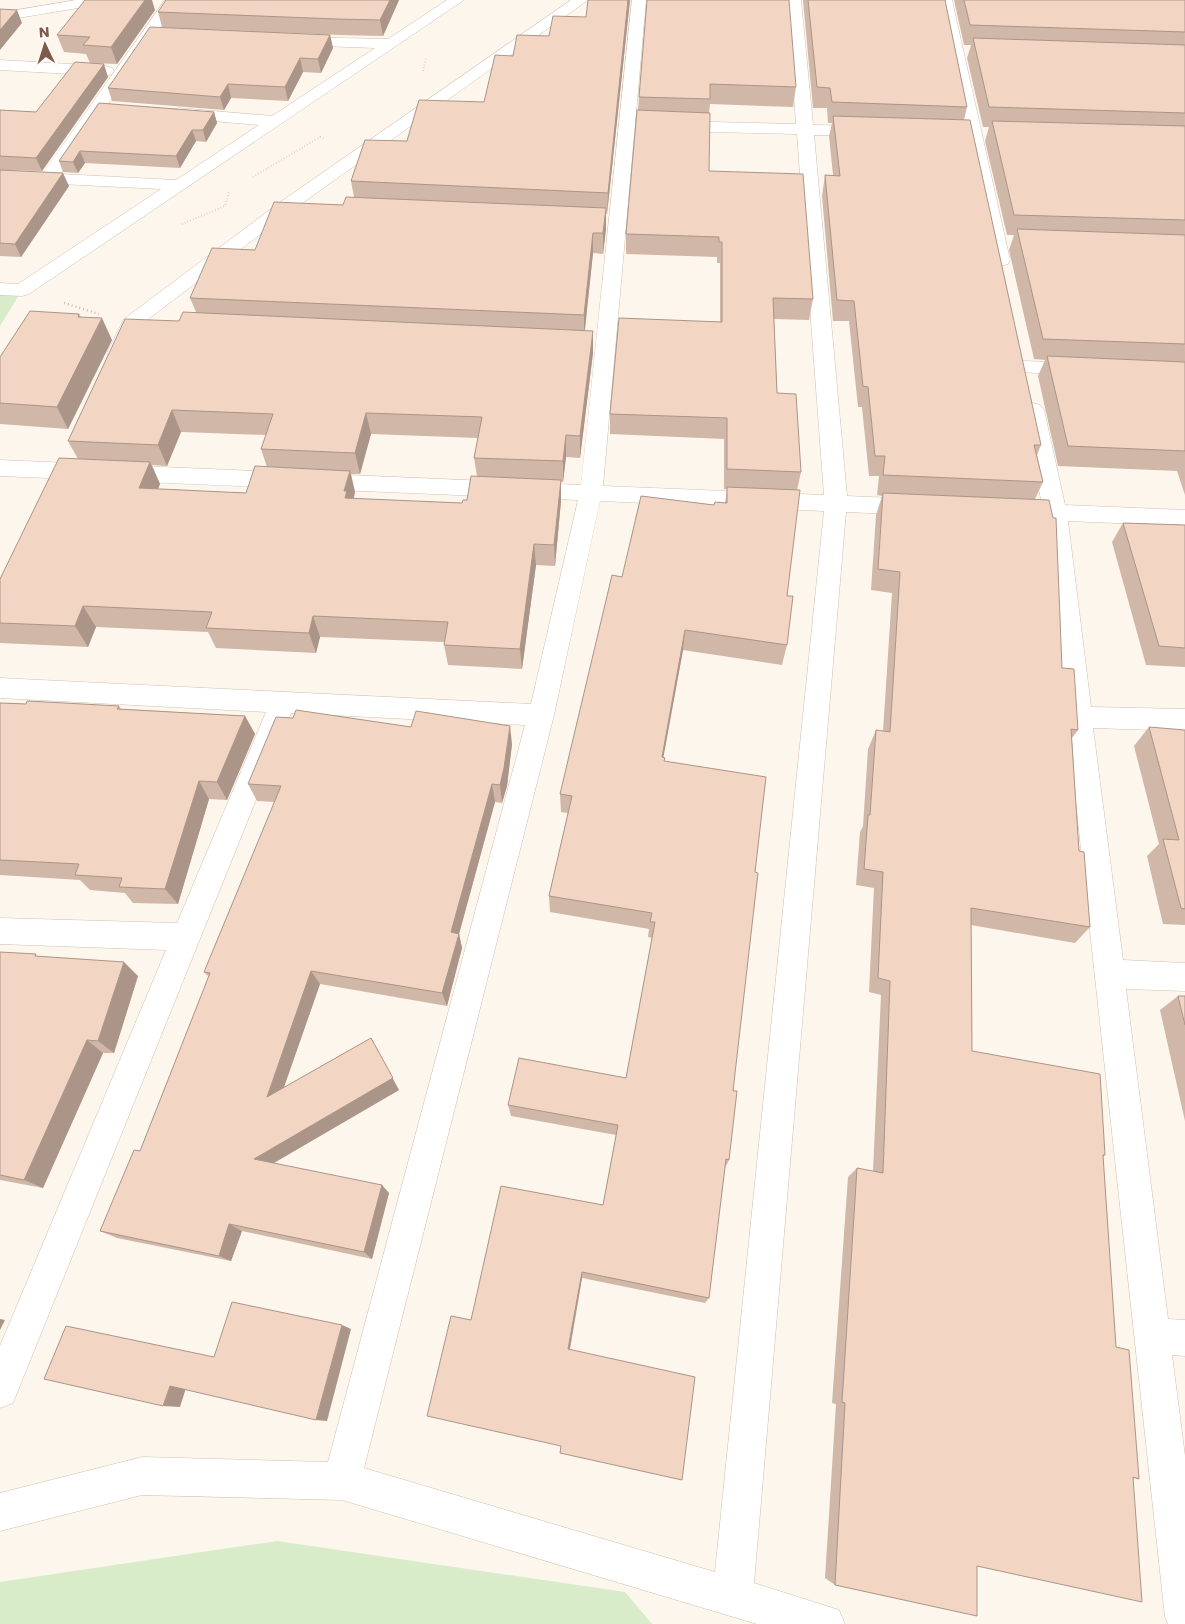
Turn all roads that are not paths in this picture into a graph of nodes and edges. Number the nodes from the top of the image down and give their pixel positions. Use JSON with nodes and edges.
{"nodes":[{"id":1,"x":18,"y":0,"type":"edge"},
{"id":2,"x":102,"y":0,"type":"edge"},
{"id":3,"x":172,"y":0,"type":"edge"},
{"id":4,"x":457,"y":0,"type":"edge"},
{"id":5,"x":581,"y":0,"type":"edge"},
{"id":6,"x":639,"y":0,"type":"edge"},
{"id":7,"x":794,"y":0,"type":"edge"},
{"id":8,"x":945,"y":0,"type":"edge"},
{"id":9,"x":0,"y":6,"type":"edge"},
{"id":10,"x":0,"y":17,"type":"edge"},
{"id":11,"x":149,"y":33,"type":"junction"},
{"id":12,"x":168,"y":34,"type":"edge"},
{"id":13,"x":284,"y":39,"type":"edge"},
{"id":14,"x":390,"y":44,"type":"junction"},
{"id":15,"x":956,"y":51,"type":"junction"},
{"id":16,"x":976,"y":51,"type":"edge"},
{"id":17,"x":0,"y":65,"type":"edge"},
{"id":18,"x":122,"y":72,"type":"junction"},
{"id":19,"x":97,"y":107,"type":"junction"},
{"id":20,"x":117,"y":109,"type":"edge"},
{"id":21,"x":167,"y":112,"type":"edge"},
{"id":22,"x":276,"y":121,"type":"junction"},
{"id":23,"x":644,"y":125,"type":"junction"},
{"id":24,"x":805,"y":130,"type":"junction"},
{"id":25,"x":884,"y":132,"type":"edge"},
{"id":26,"x":954,"y":134,"type":"edge"},
{"id":27,"x":974,"y":134,"type":"junction"},
{"id":28,"x":993,"y":135,"type":"edge"},
{"id":29,"x":0,"y":176,"type":"edge"},
{"id":30,"x":48,"y":179,"type":"junction"},
{"id":31,"x":179,"y":185,"type":"junction"},
{"id":32,"x":285,"y":207,"type":"junction"},
{"id":33,"x":314,"y":209,"type":"edge"},
{"id":34,"x":997,"y":242,"type":"junction"},
{"id":35,"x":1017,"y":242,"type":"edge"},
{"id":36,"x":1005,"y":280,"type":"edge"},
{"id":37,"x":0,"y":289,"type":"edge"},
{"id":38,"x":131,"y":323,"type":"junction"},
{"id":39,"x":160,"y":325,"type":"edge"},
{"id":40,"x":110,"y":367,"type":"edge"},
{"id":41,"x":1100,"y":370,"type":"edge"},
{"id":42,"x":0,"y":468,"type":"edge"},
{"id":43,"x":591,"y":493,"type":"junction"},
{"id":44,"x":836,"y":503,"type":"junction"},
{"id":45,"x":935,"y":507,"type":"edge"},
{"id":46,"x":1015,"y":511,"type":"edge"},
{"id":47,"x":1055,"y":512,"type":"junction"},
{"id":48,"x":1185,"y":518,"type":"edge"},
{"id":49,"x":0,"y":688,"type":"edge"},
{"id":50,"x":283,"y":702,"type":"junction"},
{"id":51,"x":541,"y":715,"type":"junction"},
{"id":52,"x":1080,"y":717,"type":"junction"},
{"id":53,"x":1185,"y":720,"type":"edge"},
{"id":54,"x":0,"y":931,"type":"edge"},
{"id":55,"x":186,"y":937,"type":"junction"},
{"id":56,"x":1110,"y":974,"type":"junction"},
{"id":57,"x":1185,"y":977,"type":"edge"},
{"id":58,"x":1168,"y":1337,"type":"edge"},
{"id":59,"x":0,"y":1390,"type":"edge"},
{"id":60,"x":342,"y":1481,"type":"junction"},
{"id":61,"x":0,"y":1512,"type":"edge"},
{"id":62,"x":733,"y":1595,"type":"junction"},
{"id":63,"x":1185,"y":1617,"type":"edge"},
{"id":64,"x":825,"y":1624,"type":"edge"}],
"edges":[{"from":1,"to":9,"type":"street"},
{"from":2,"to":10,"type":"street"},
{"from":3,"to":11,"type":"street"},
{"from":4,"to":14,"type":"street"},
{"from":5,"to":32,"type":"street"},
{"from":6,"to":23,"type":"street"},
{"from":7,"to":24,"type":"street"},
{"from":8,"to":15,"type":"street"},
{"from":11,"to":12,"type":"street"},
{"from":11,"to":18,"type":"street"},
{"from":13,"to":14,"type":"street"},
{"from":14,"to":22,"type":"street"},
{"from":15,"to":16,"type":"street"},
{"from":15,"to":27,"type":"street"},
{"from":17,"to":18,"type":"street"},
{"from":18,"to":19,"type":"street"},
{"from":19,"to":20,"type":"street"},
{"from":19,"to":30,"type":"street"},
{"from":21,"to":22,"type":"street"},
{"from":22,"to":31,"type":"street"},
{"from":23,"to":24,"type":"street"},
{"from":23,"to":43,"type":"street"},
{"from":24,"to":25,"type":"street"},
{"from":24,"to":44,"type":"street"},
{"from":26,"to":27,"type":"street"},
{"from":27,"to":28,"type":"street"},
{"from":27,"to":34,"type":"street"},
{"from":29,"to":30,"type":"street"},
{"from":30,"to":31,"type":"street"},
{"from":31,"to":37,"type":"street"},
{"from":32,"to":33,"type":"street"},
{"from":32,"to":38,"type":"street"},
{"from":34,"to":35,"type":"street"},
{"from":34,"to":36,"type":"street"},
{"from":38,"to":39,"type":"street"},
{"from":38,"to":40,"type":"street"},
{"from":41,"to":47,"type":"street"},
{"from":42,"to":43,"type":"street"},
{"from":43,"to":44,"type":"street"},
{"from":43,"to":51,"type":"street"},
{"from":44,"to":45,"type":"street"},
{"from":44,"to":62,"type":"street"},
{"from":46,"to":47,"type":"street"},
{"from":47,"to":48,"type":"street"},
{"from":47,"to":52,"type":"street"},
{"from":49,"to":50,"type":"street"},
{"from":50,"to":51,"type":"street"},
{"from":50,"to":55,"type":"street"},
{"from":51,"to":60,"type":"street"},
{"from":52,"to":53,"type":"street"},
{"from":52,"to":56,"type":"street"},
{"from":54,"to":55,"type":"street"},
{"from":55,"to":59,"type":"street"},
{"from":56,"to":57,"type":"street"},
{"from":56,"to":58,"type":"street"},
{"from":58,"to":63,"type":"street"},
{"from":60,"to":61,"type":"street"},
{"from":60,"to":62,"type":"street"},
{"from":62,"to":64,"type":"street"}]}
